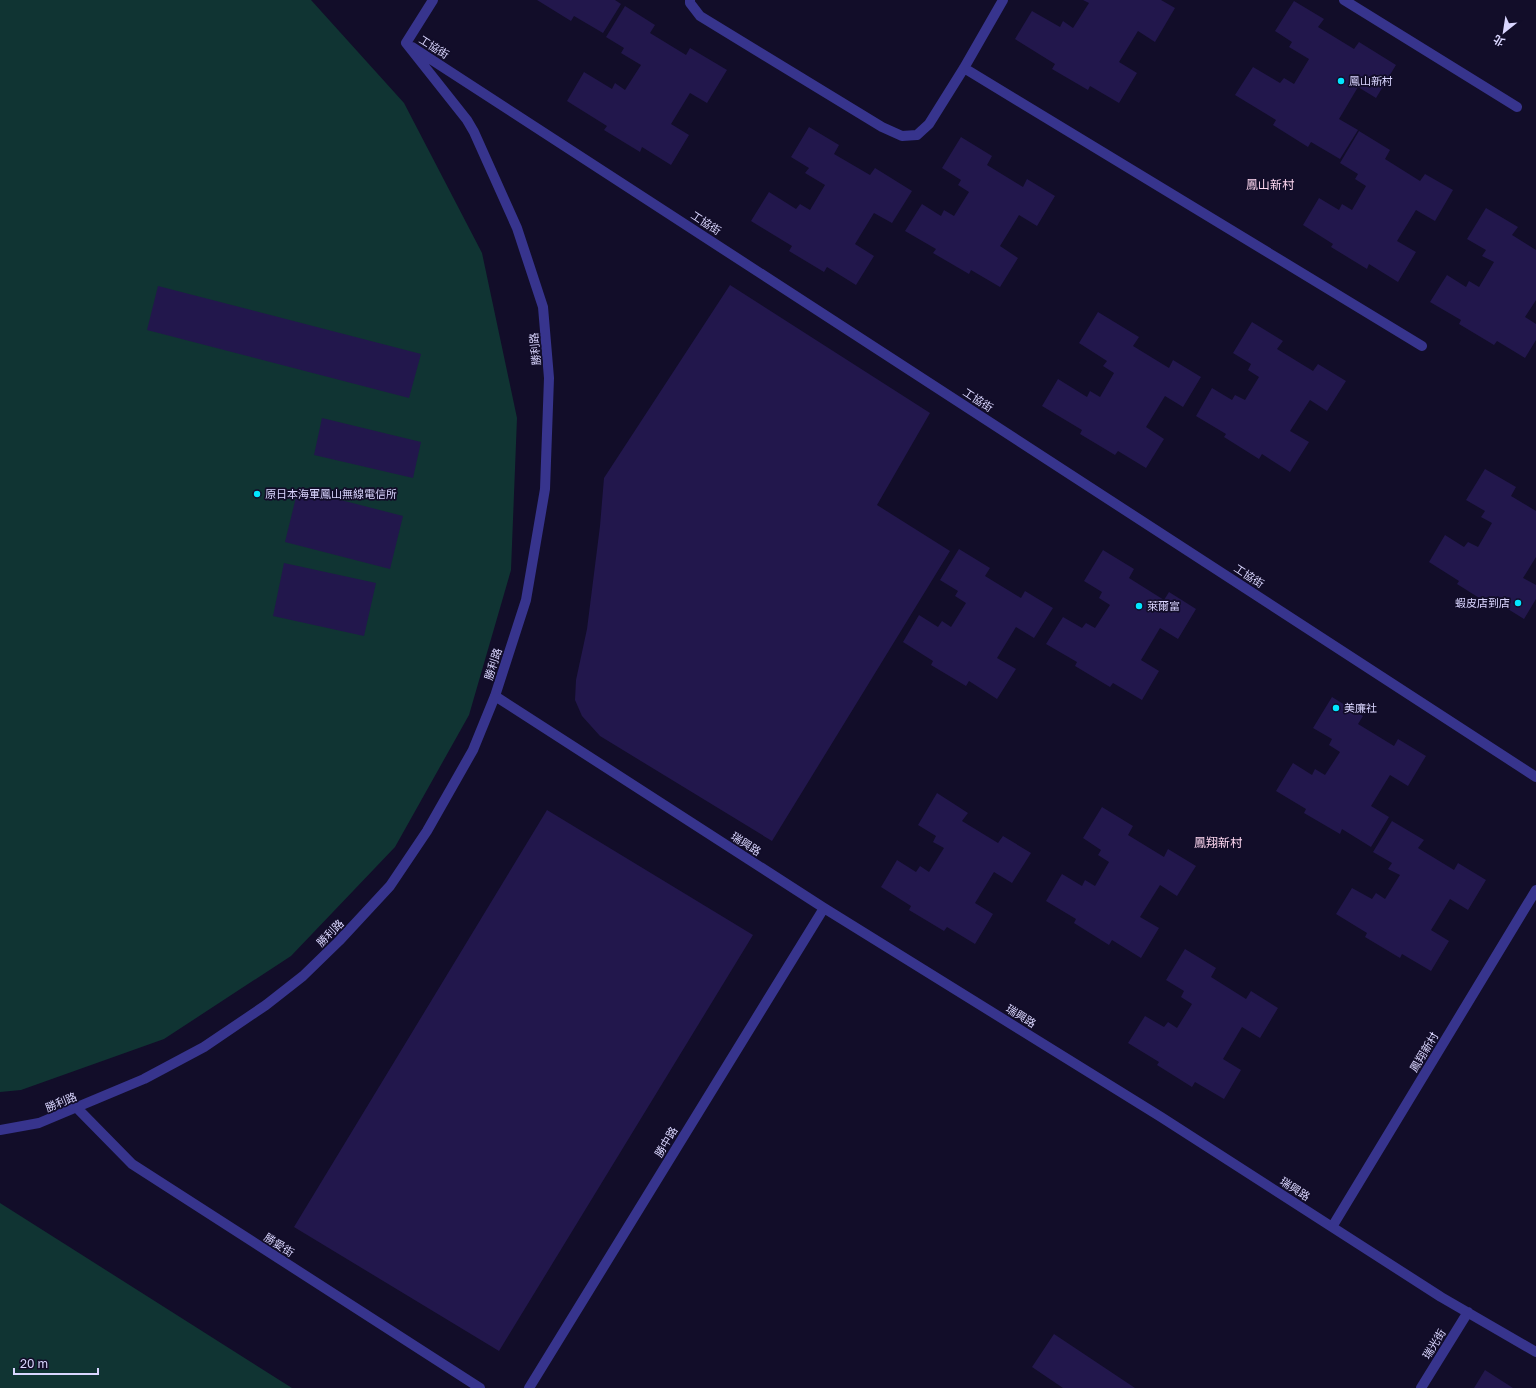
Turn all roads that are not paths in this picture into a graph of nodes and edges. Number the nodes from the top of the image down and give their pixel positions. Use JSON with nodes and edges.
{"nodes":[{"id":1,"x":433,"y":0,"type":"edge"},
{"id":2,"x":690,"y":0,"type":"edge"},
{"id":3,"x":1003,"y":0,"type":"edge"},
{"id":4,"x":1344,"y":0,"type":"edge"},
{"id":5,"x":406,"y":43,"type":"junction"},
{"id":6,"x":964,"y":68,"type":"junction"},
{"id":7,"x":1518,"y":107,"type":"dead end"},
{"id":8,"x":1422,"y":346,"type":"dead end"},
{"id":9,"x":495,"y":696,"type":"junction"},
{"id":10,"x":1536,"y":777,"type":"edge"},
{"id":11,"x":1536,"y":890,"type":"edge"},
{"id":12,"x":824,"y":908,"type":"junction"},
{"id":13,"x":77,"y":1108,"type":"junction"},
{"id":14,"x":0,"y":1130,"type":"edge"},
{"id":15,"x":1332,"y":1227,"type":"junction"},
{"id":16,"x":1468,"y":1312,"type":"junction"},
{"id":17,"x":1536,"y":1352,"type":"edge"},
{"id":18,"x":480,"y":1388,"type":"edge"},
{"id":19,"x":529,"y":1388,"type":"edge"},
{"id":20,"x":1421,"y":1388,"type":"edge"}],
"edges":[{"from":1,"to":5,"type":"street"},
{"from":2,"to":6,"type":"street"},
{"from":3,"to":6,"type":"street"},
{"from":4,"to":7,"type":"street"},
{"from":5,"to":9,"type":"street","name":"勝利路"},
{"from":5,"to":10,"type":"street","name":"工協街"},
{"from":6,"to":8,"type":"street"},
{"from":9,"to":12,"type":"street","name":"瑞興路"},
{"from":9,"to":13,"type":"street","name":"勝利路"},
{"from":11,"to":15,"type":"street","name":"鳳翔新村"},
{"from":12,"to":15,"type":"street","name":"瑞興路"},
{"from":12,"to":19,"type":"street","name":"勝中路"},
{"from":13,"to":14,"type":"street","name":"勝利路"},
{"from":13,"to":18,"type":"street","name":"勝愛街"},
{"from":15,"to":16,"type":"street","name":"瑞興路"},
{"from":16,"to":17,"type":"street","name":"瑞興路"},
{"from":16,"to":20,"type":"street","name":"瑞光街"}]}
